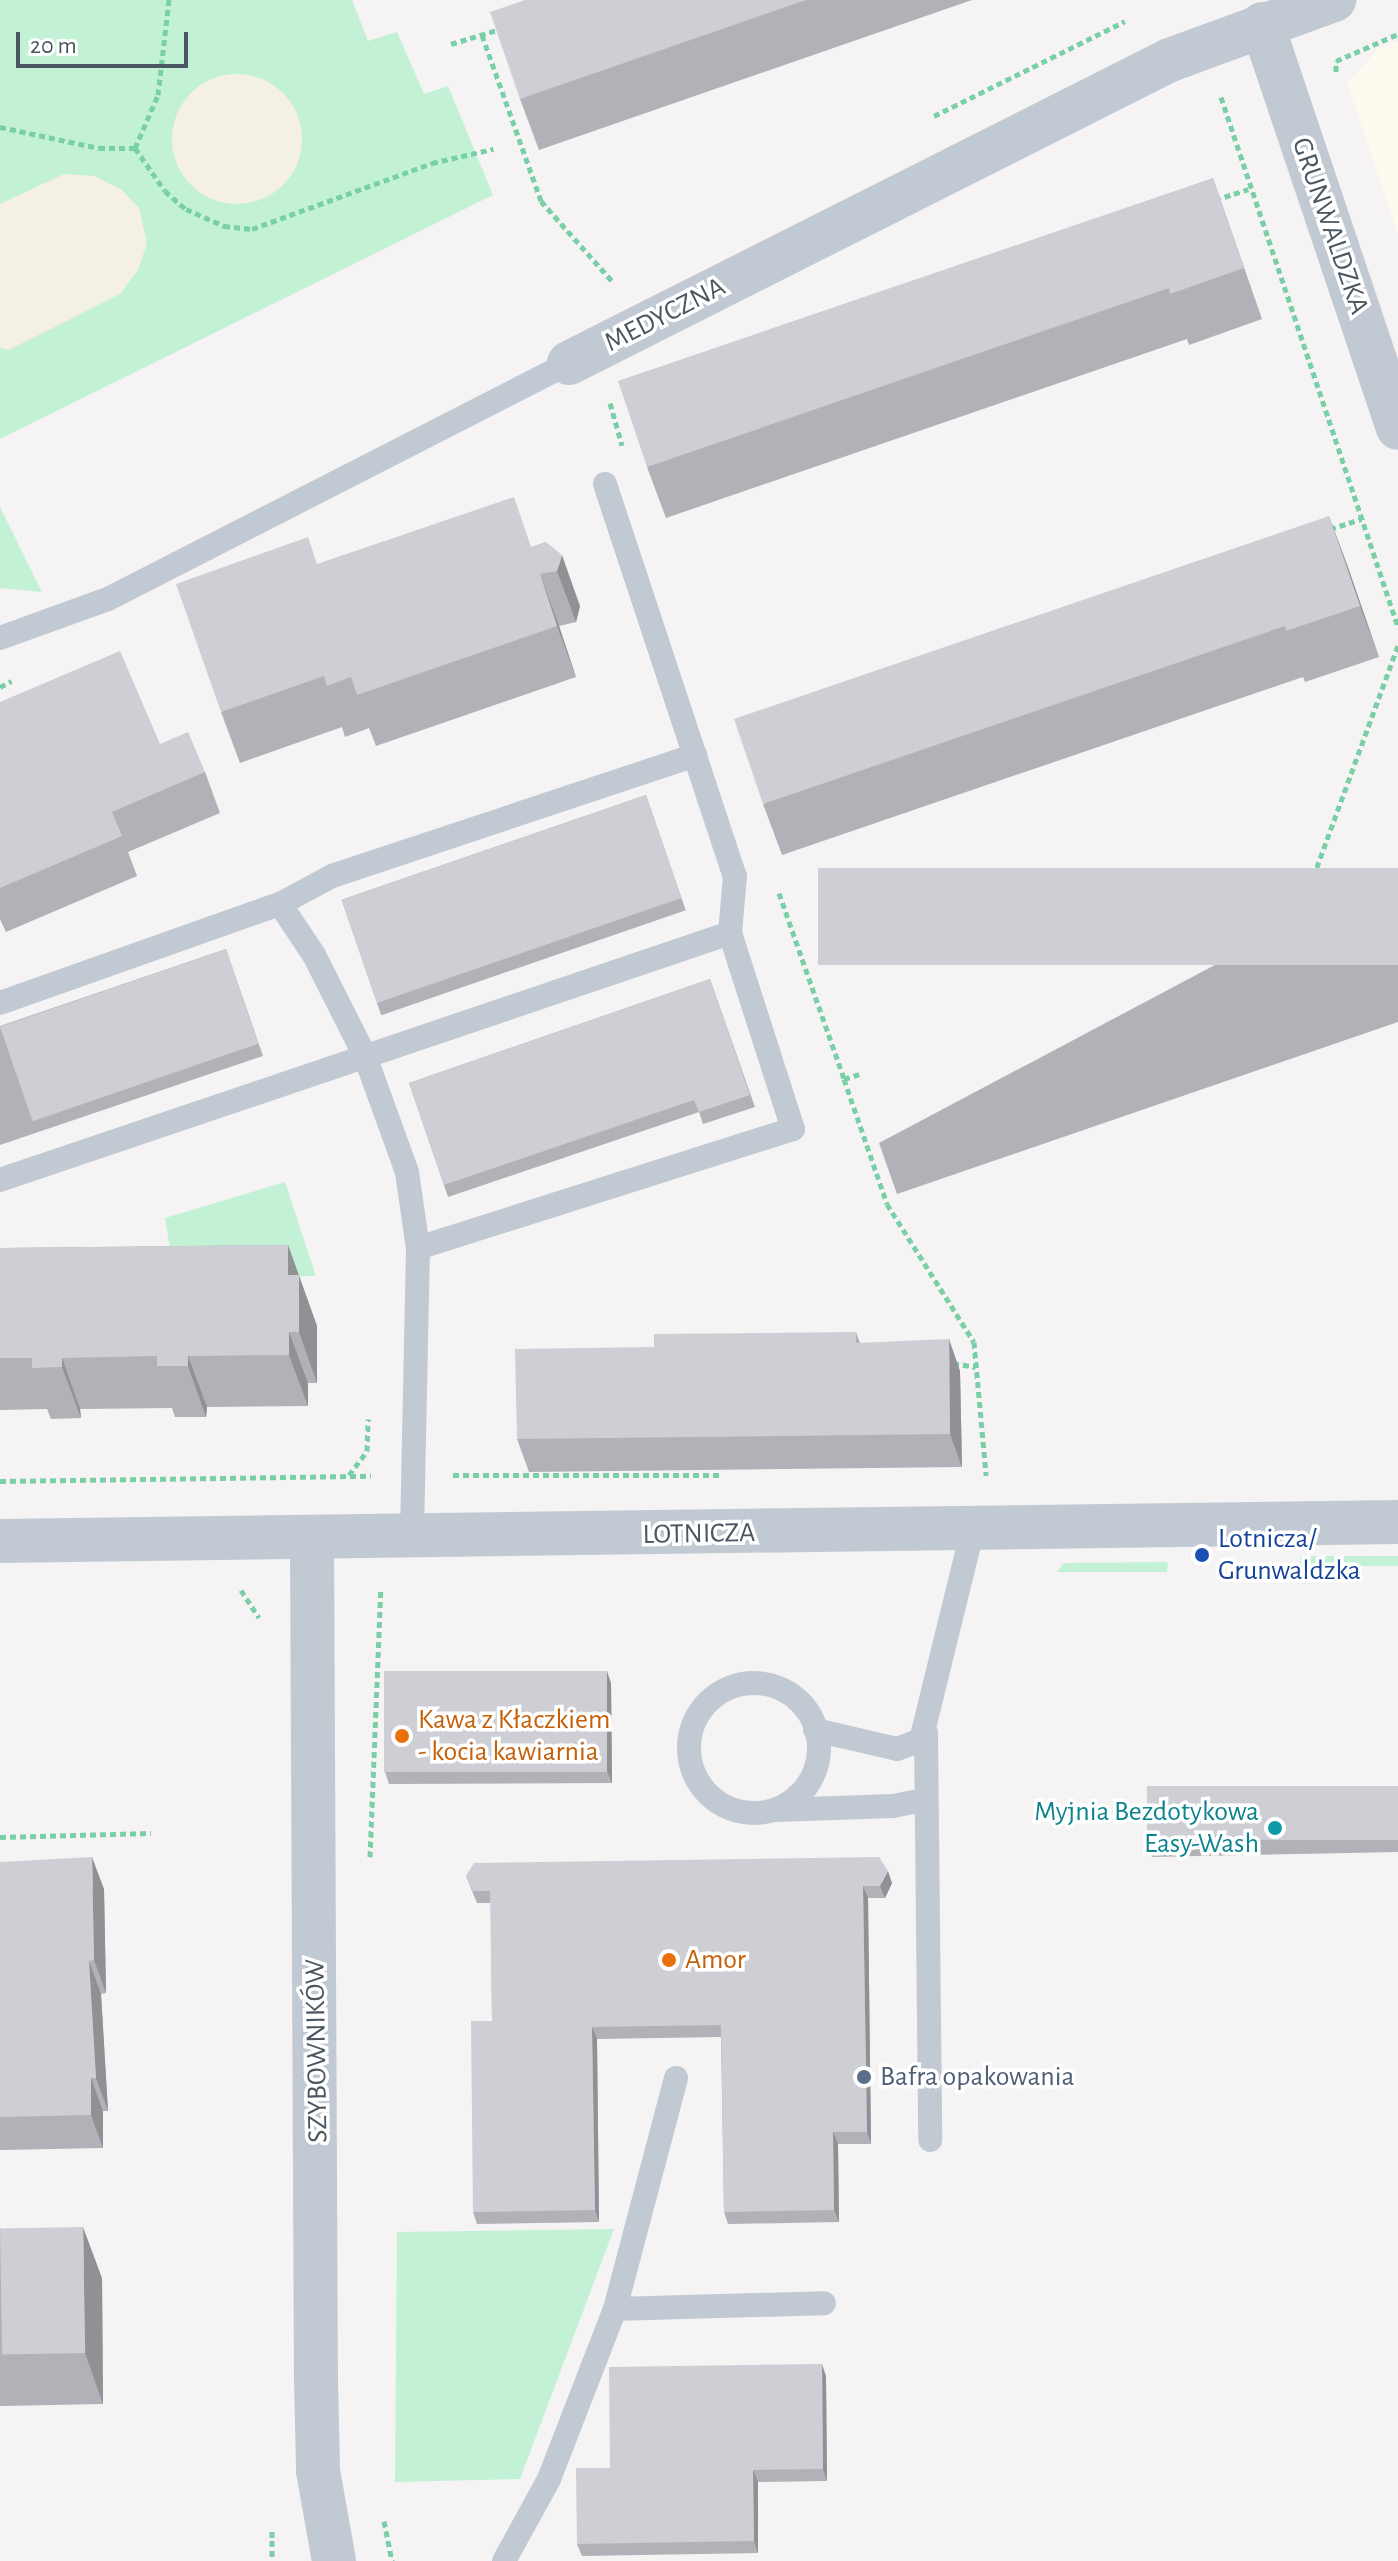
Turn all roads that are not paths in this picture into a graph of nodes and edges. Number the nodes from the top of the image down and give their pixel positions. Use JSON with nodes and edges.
{"nodes":[{"id":1,"x":1334,"y":0,"type":"edge"},
{"id":2,"x":1258,"y":12,"type":"edge"},
{"id":3,"x":569,"y":363,"type":"joint"},
{"id":4,"x":1388,"y":364,"type":"edge"},
{"id":5,"x":1398,"y":428,"type":"edge"},
{"id":6,"x":605,"y":484,"type":"dead end"},
{"id":7,"x":0,"y":638,"type":"edge"},
{"id":8,"x":695,"y":755,"type":"junction"},
{"id":9,"x":280,"y":904,"type":"junction"},
{"id":10,"x":730,"y":933,"type":"junction"},
{"id":11,"x":0,"y":1003,"type":"edge"},
{"id":12,"x":365,"y":1056,"type":"junction"},
{"id":13,"x":0,"y":1180,"type":"edge"},
{"id":14,"x":418,"y":1248,"type":"junction"},
{"id":15,"x":1398,"y":1522,"type":"edge"},
{"id":16,"x":973,"y":1529,"type":"junction"},
{"id":17,"x":412,"y":1539,"type":"junction"},
{"id":18,"x":312,"y":1540,"type":"junction"},
{"id":19,"x":0,"y":1541,"type":"edge"},
{"id":20,"x":815,"y":1730,"type":"junction"},
{"id":21,"x":926,"y":1733,"type":"junction"},
{"id":22,"x":923,"y":1800,"type":"junction"},
{"id":23,"x":772,"y":1810,"type":"junction"},
{"id":24,"x":676,"y":2078,"type":"dead end"},
{"id":25,"x":930,"y":2140,"type":"dead end"},
{"id":26,"x":824,"y":2303,"type":"dead end"},
{"id":27,"x":615,"y":2309,"type":"junction"},
{"id":28,"x":334,"y":2561,"type":"edge"},
{"id":29,"x":504,"y":2561,"type":"edge"}],
"edges":[{"from":1,"to":2,"type":"street","name":"MEDYCZNA"},
{"from":2,"to":3,"type":"street","name":"MEDYCZNA"},
{"from":2,"to":4,"type":"street","name":"GRUNWALDZKA"},
{"from":3,"to":7,"type":"lane","name":"MEDYCZNA"},
{"from":4,"to":5,"type":"street","name":"GRUNWALDZKA"},
{"from":6,"to":8,"type":"lane"},
{"from":8,"to":9,"type":"lane"},
{"from":8,"to":10,"type":"lane"},
{"from":9,"to":11,"type":"lane"},
{"from":9,"to":12,"type":"lane"},
{"from":10,"to":12,"type":"lane"},
{"from":10,"to":14,"type":"lane"},
{"from":12,"to":13,"type":"lane"},
{"from":12,"to":14,"type":"lane"},
{"from":14,"to":17,"type":"lane"},
{"from":15,"to":16,"type":"street","name":"LOTNICZA"},
{"from":16,"to":17,"type":"street","name":"LOTNICZA"},
{"from":16,"to":21,"type":"lane"},
{"from":17,"to":18,"type":"street","name":"LOTNICZA"},
{"from":18,"to":19,"type":"street","name":"LOTNICZA"},
{"from":18,"to":28,"type":"street","name":"SZYBOWNIKÓW"},
{"from":20,"to":21,"type":"lane"},
{"from":20,"to":23,"type":"lane"},
{"from":20,"to":23,"type":"lane"},
{"from":21,"to":22,"type":"lane"},
{"from":22,"to":23,"type":"lane"},
{"from":22,"to":25,"type":"lane"},
{"from":24,"to":27,"type":"lane"},
{"from":26,"to":27,"type":"lane"},
{"from":27,"to":29,"type":"lane"}]}
